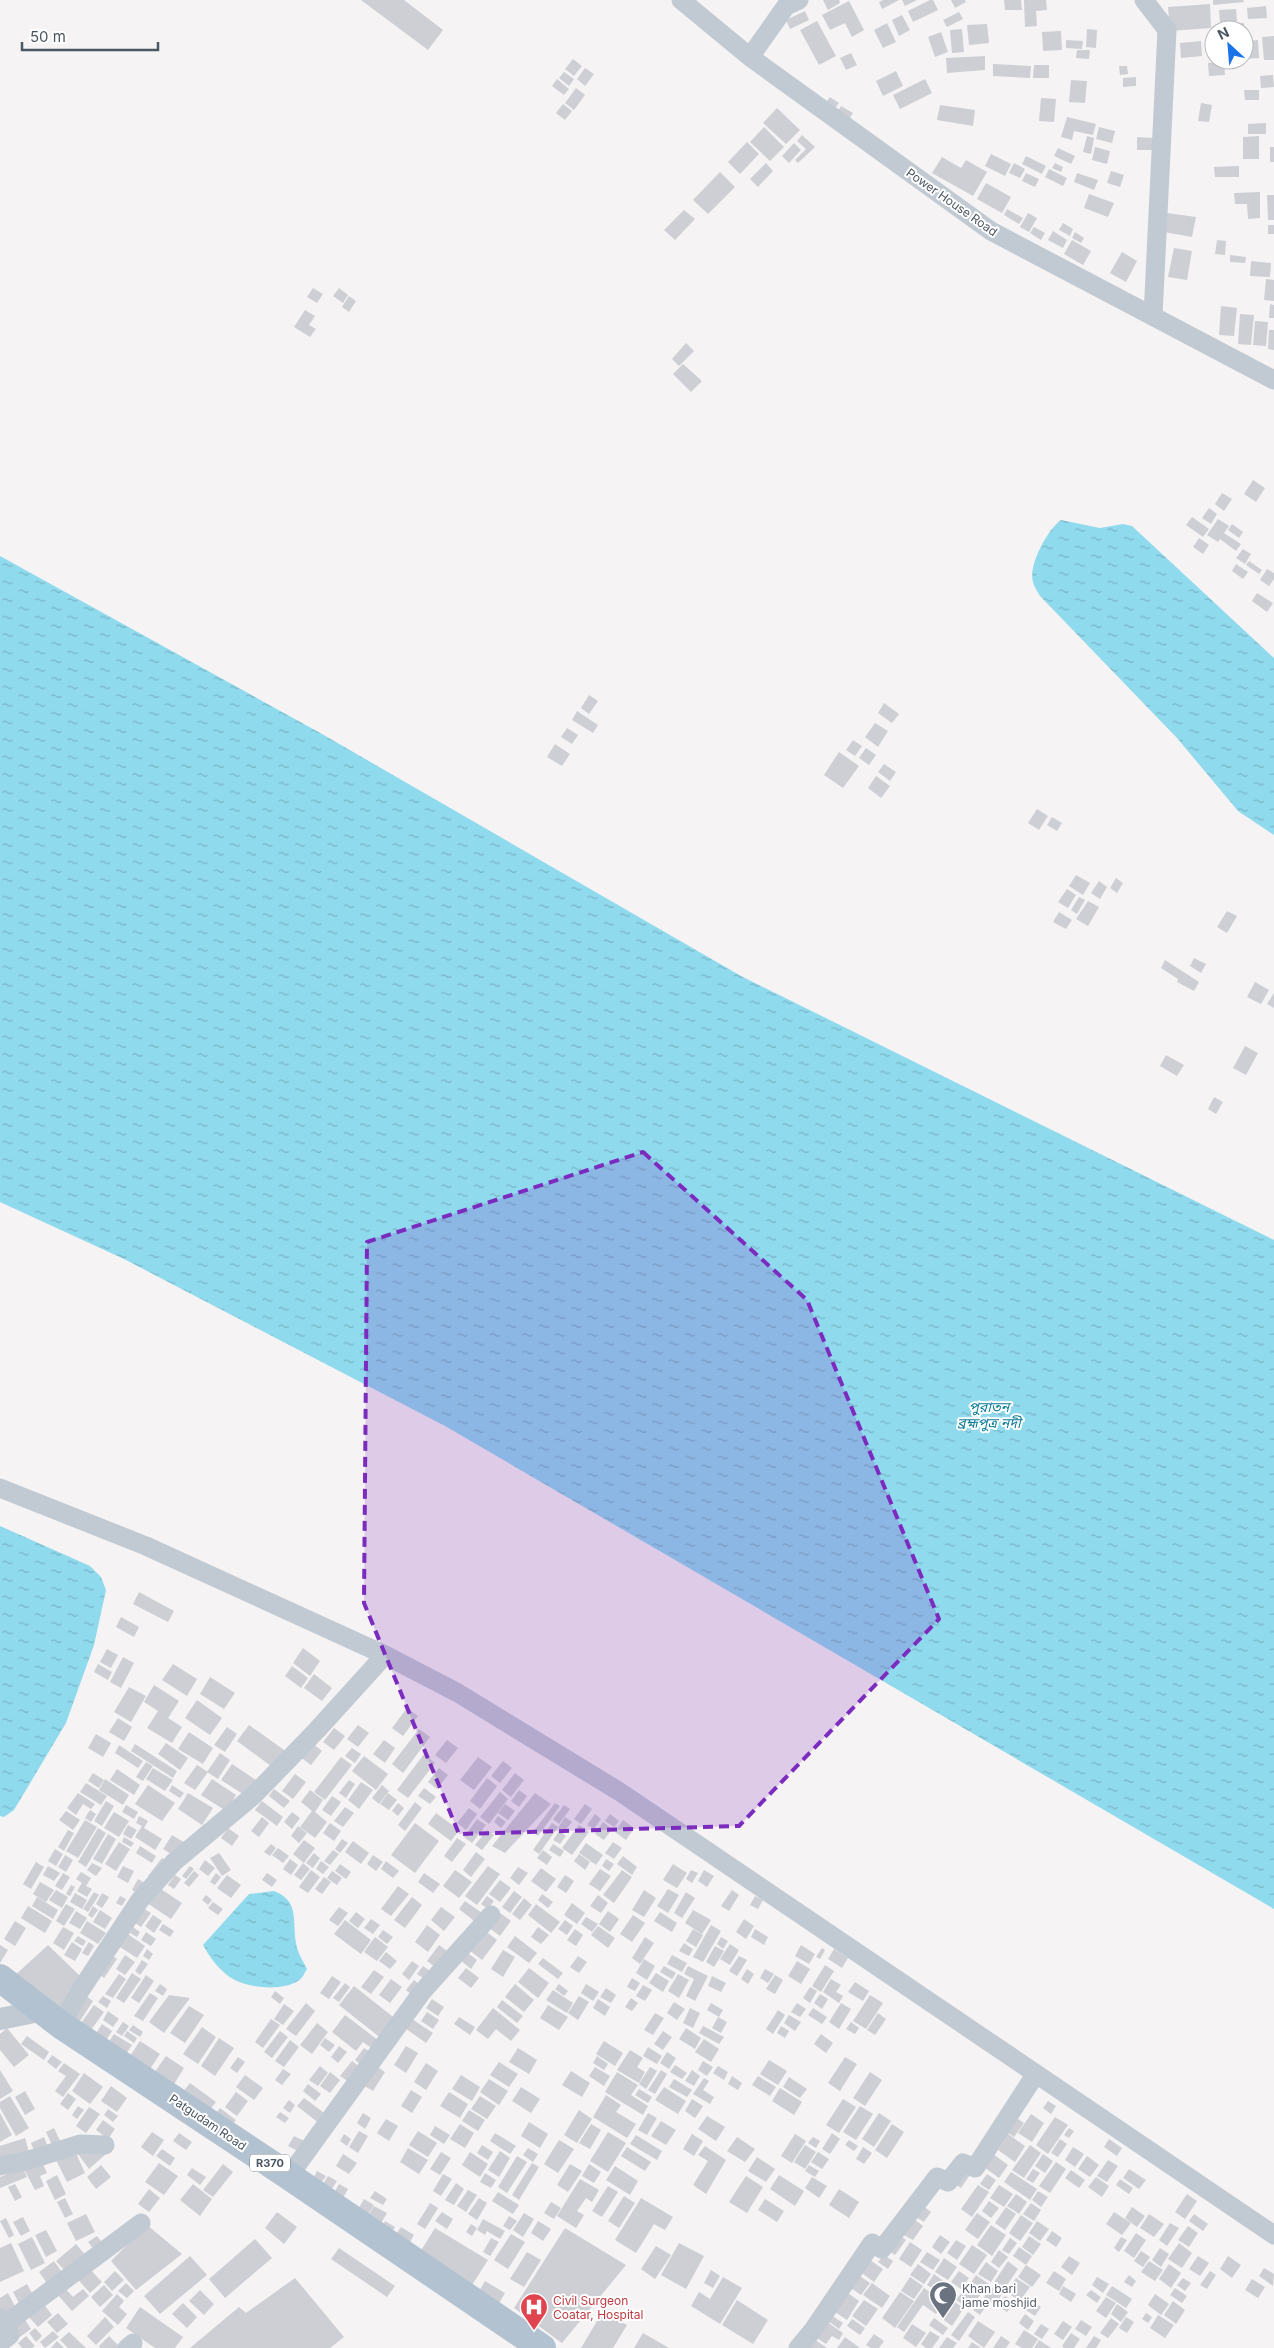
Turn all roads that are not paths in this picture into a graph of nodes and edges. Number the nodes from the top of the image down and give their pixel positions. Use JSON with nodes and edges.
{"nodes":[{"id":1,"x":681,"y":0,"type":"edge"},
{"id":2,"x":799,"y":0,"type":"edge"},
{"id":3,"x":1144,"y":0,"type":"edge"},
{"id":4,"x":750,"y":57,"type":"junction"},
{"id":5,"x":1153,"y":316,"type":"junction"},
{"id":6,"x":1274,"y":380,"type":"edge"},
{"id":7,"x":0,"y":1488,"type":"edge"},
{"id":8,"x":385,"y":1655,"type":"junction"},
{"id":9,"x":491,"y":1916,"type":"dead end"},
{"id":10,"x":0,"y":1978,"type":"edge"},
{"id":11,"x":0,"y":2018,"type":"edge"},
{"id":12,"x":53,"y":2018,"type":"junction"},
{"id":13,"x":1035,"y":2075,"type":"junction"},
{"id":14,"x":105,"y":2145,"type":"dead end"},
{"id":15,"x":0,"y":2166,"type":"edge"},
{"id":16,"x":288,"y":2176,"type":"junction"},
{"id":17,"x":141,"y":2223,"type":"dead end"},
{"id":18,"x":1274,"y":2235,"type":"edge"},
{"id":19,"x":1,"y":2329,"type":"edge"},
{"id":20,"x":542,"y":2348,"type":"edge"},
{"id":21,"x":798,"y":2348,"type":"edge"}],
"edges":[{"from":1,"to":4,"type":"street","name":"Power House Road"},
{"from":2,"to":4,"type":"street"},
{"from":3,"to":5,"type":"street"},
{"from":4,"to":5,"type":"street","name":"Power House Road"},
{"from":5,"to":6,"type":"street","name":"Power House Road"},
{"from":7,"to":8,"type":"street"},
{"from":8,"to":12,"type":"street"},
{"from":8,"to":13,"type":"street"},
{"from":9,"to":16,"type":"street"},
{"from":10,"to":12,"type":"main road","name":"Patgudam Road","number":"R370"},
{"from":11,"to":12,"type":"street"},
{"from":12,"to":16,"type":"main road","name":"Patgudam Road","number":"R370"},
{"from":13,"to":18,"type":"street"},
{"from":13,"to":21,"type":"street"},
{"from":14,"to":15,"type":"street"},
{"from":16,"to":20,"type":"main road","name":"Patgudam Road","number":"R370"},
{"from":17,"to":19,"type":"street"}]}
